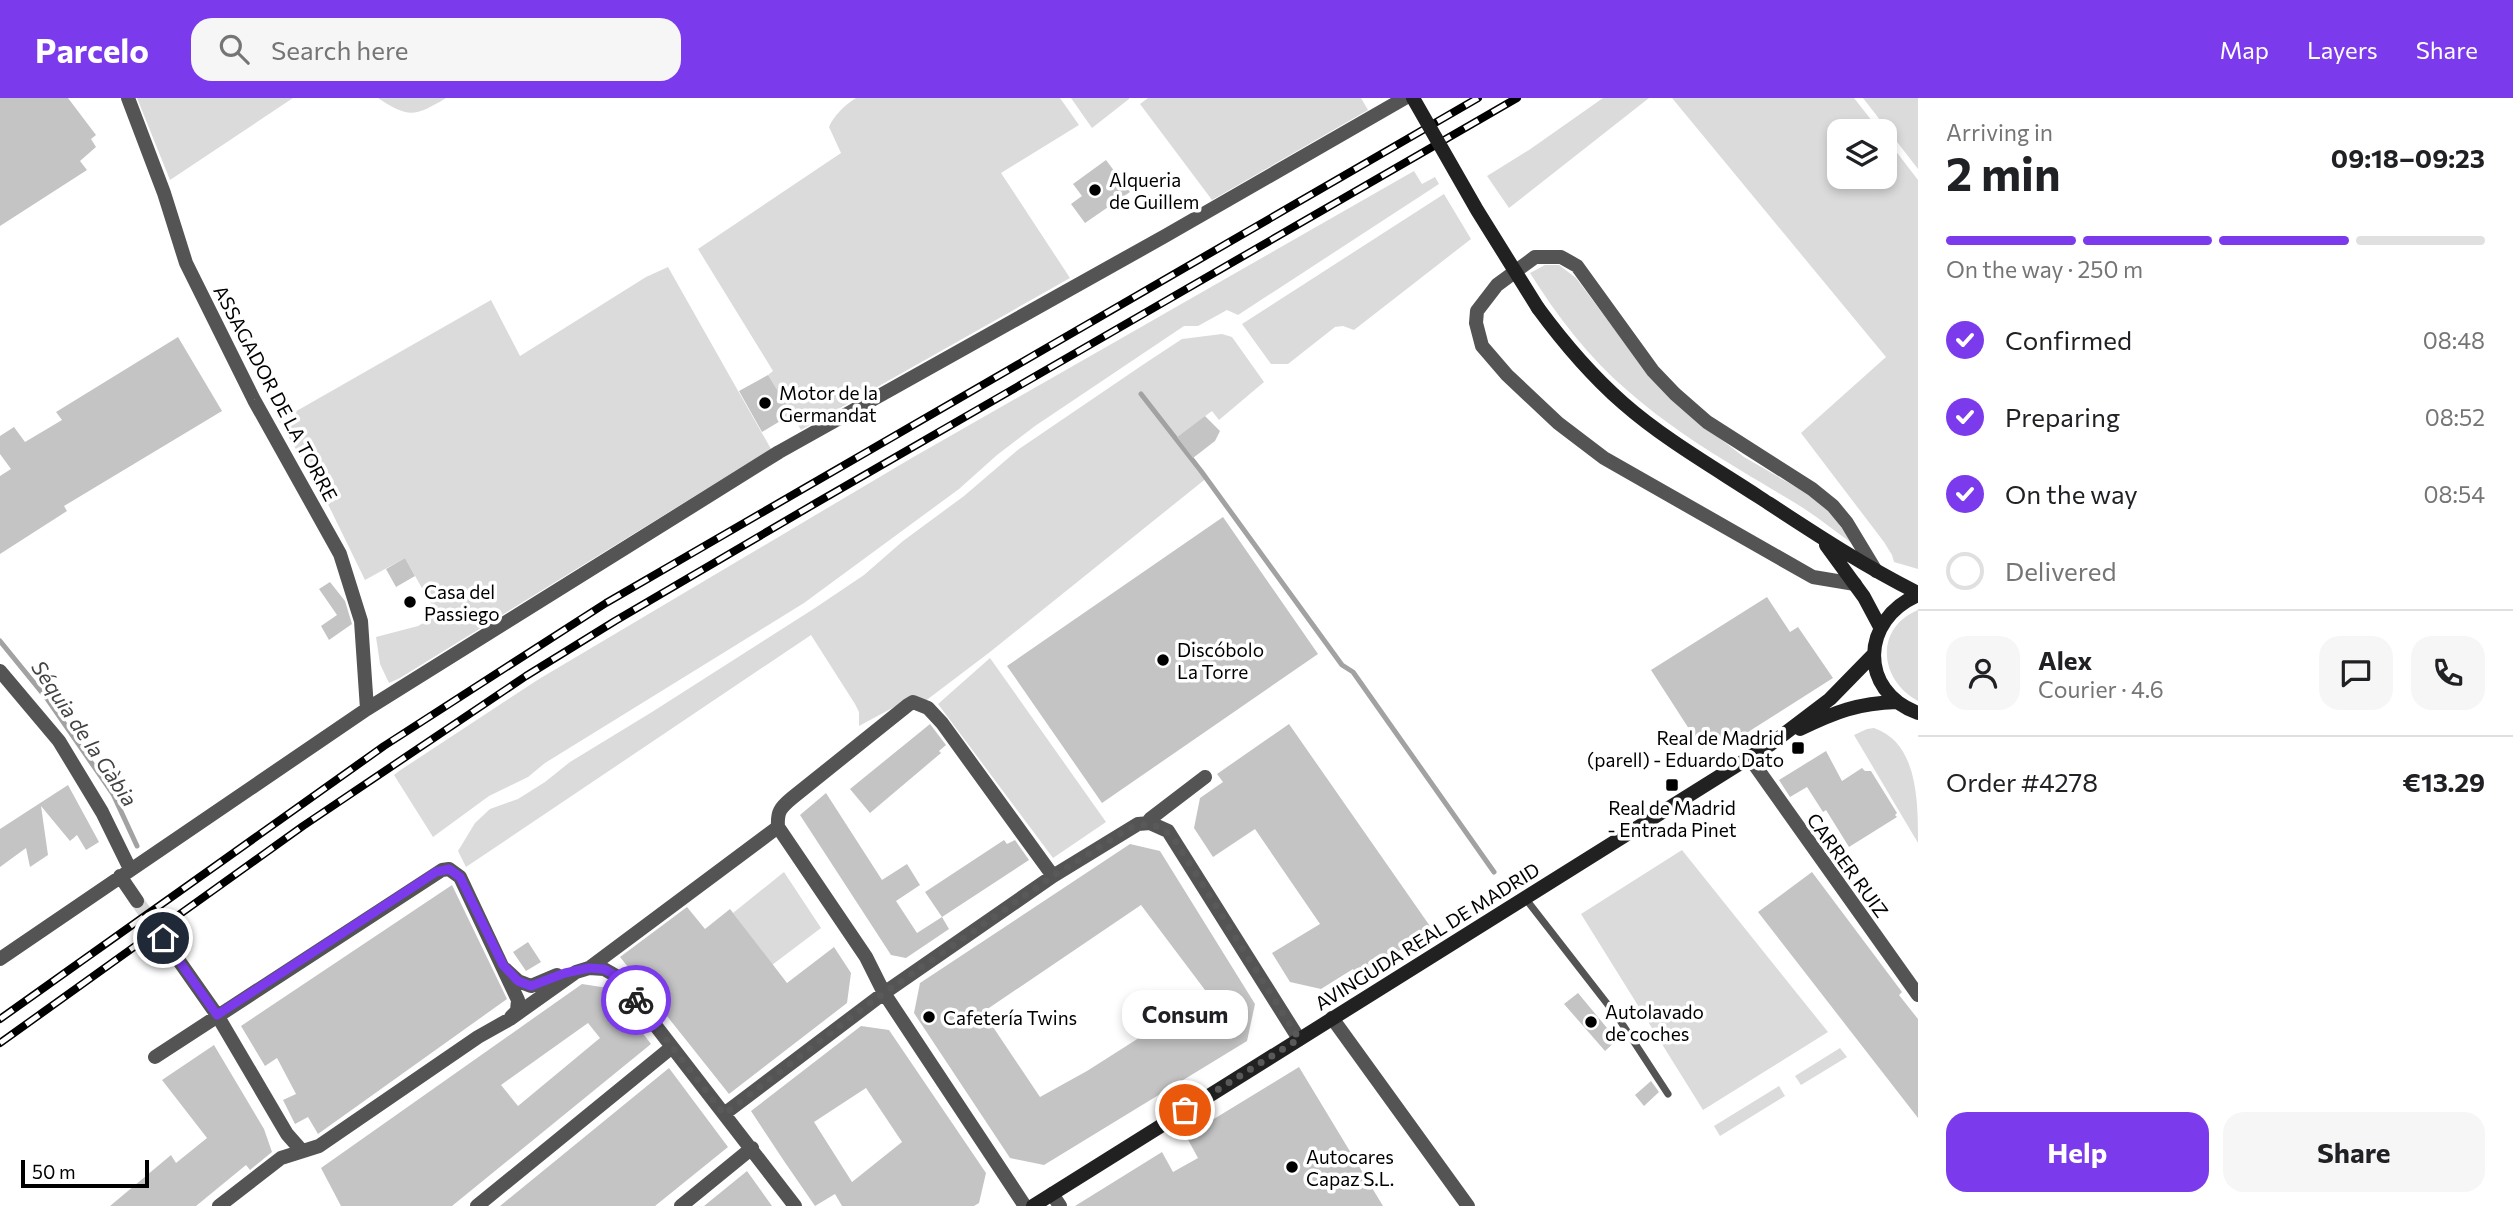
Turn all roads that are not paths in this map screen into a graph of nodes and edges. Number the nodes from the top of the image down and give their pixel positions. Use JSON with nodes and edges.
{"nodes":[{"id":1,"x":128,"y":98,"type":"edge"},
{"id":2,"x":1405,"y":98,"type":"edge"},
{"id":3,"x":1413,"y":98,"type":"edge"},
{"id":4,"x":1382,"y":104,"type":"edge"},
{"id":5,"x":1821,"y":538,"type":"junction"},
{"id":6,"x":1876,"y":571,"type":"junction"},
{"id":7,"x":1855,"y":584,"type":"junction"},
{"id":8,"x":1918,"y":594,"type":"edge"},
{"id":9,"x":1880,"y":627,"type":"junction"},
{"id":10,"x":1874,"y":654,"type":"junction"},
{"id":11,"x":0,"y":671,"type":"edge"},
{"id":12,"x":1897,"y":702,"type":"junction"},
{"id":13,"x":367,"y":709,"type":"junction"},
{"id":14,"x":1918,"y":713,"type":"edge"},
{"id":15,"x":1771,"y":744,"type":"junction"},
{"id":16,"x":1749,"y":757,"type":"junction"},
{"id":17,"x":1205,"y":777,"type":"dead end"},
{"id":18,"x":1150,"y":823,"type":"junction"},
{"id":19,"x":778,"y":827,"type":"junction"},
{"id":20,"x":125,"y":872,"type":"junction"},
{"id":21,"x":1053,"y":876,"type":"junction"},
{"id":22,"x":1525,"y":898,"type":"junction"},
{"id":23,"x":137,"y":901,"type":"tunnel mouth"},
{"id":24,"x":163,"y":938,"type":"tunnel mouth"},
{"id":25,"x":0,"y":959,"type":"edge"},
{"id":26,"x":503,"y":965,"type":"junction"},
{"id":27,"x":582,"y":970,"type":"junction"},
{"id":28,"x":884,"y":993,"type":"junction"},
{"id":29,"x":1918,"y":995,"type":"edge"},
{"id":30,"x":217,"y":1015,"type":"junction"},
{"id":31,"x":1332,"y":1018,"type":"junction"},
{"id":32,"x":510,"y":1019,"type":"junction"},
{"id":33,"x":1299,"y":1039,"type":"junction"},
{"id":34,"x":672,"y":1046,"type":"junction"},
{"id":35,"x":155,"y":1057,"type":"dead end"},
{"id":36,"x":1668,"y":1094,"type":"dead end"},
{"id":37,"x":724,"y":1114,"type":"junction"},
{"id":38,"x":752,"y":1148,"type":"junction"},
{"id":39,"x":302,"y":1152,"type":"junction"},
{"id":40,"x":1056,"y":1200,"type":"edge"},
{"id":41,"x":219,"y":1206,"type":"edge"},
{"id":42,"x":477,"y":1206,"type":"edge"},
{"id":43,"x":681,"y":1206,"type":"edge"},
{"id":44,"x":794,"y":1206,"type":"edge"},
{"id":45,"x":1025,"y":1206,"type":"edge"},
{"id":46,"x":1033,"y":1206,"type":"edge"},
{"id":47,"x":1468,"y":1206,"type":"edge"}],
"edges":[{"from":1,"to":13,"type":"street","name":"ASSAGADOR DE LA TORRE"},
{"from":2,"to":4,"type":"street"},
{"from":3,"to":5,"type":"street","bridge":true},
{"from":4,"to":13,"type":"street"},
{"from":5,"to":6,"type":"street"},
{"from":5,"to":7,"type":"street"},
{"from":6,"to":7,"type":"street"},
{"from":6,"to":8,"type":"street"},
{"from":7,"to":9,"type":"street"},
{"from":8,"to":9,"type":"street"},
{"from":9,"to":10,"type":"street"},
{"from":10,"to":12,"type":"street"},
{"from":10,"to":15,"type":"street","name":"AVINGUDA REAL DE MADRID"},
{"from":11,"to":20,"type":"street"},
{"from":12,"to":14,"type":"street"},
{"from":12,"to":15,"type":"street","name":"AVINGUDA REAL DE MADRID"},
{"from":13,"to":20,"type":"street"},
{"from":15,"to":16,"type":"street","name":"AVINGUDA REAL DE MADRID"},
{"from":16,"to":22,"type":"street","name":"AVINGUDA REAL DE MADRID"},
{"from":16,"to":29,"type":"street","name":"CARRER RUIZ"},
{"from":17,"to":18,"type":"street"},
{"from":18,"to":21,"type":"street"},
{"from":18,"to":33,"type":"street"},
{"from":19,"to":21,"type":"street"},
{"from":19,"to":27,"type":"street"},
{"from":19,"to":28,"type":"street"},
{"from":20,"to":23,"type":"street"},
{"from":20,"to":25,"type":"street"},
{"from":21,"to":28,"type":"street"},
{"from":22,"to":31,"type":"street","name":"AVINGUDA REAL DE MADRID"},
{"from":22,"to":36,"type":"lane"},
{"from":24,"to":30,"type":"street"},
{"from":26,"to":27,"type":"street"},
{"from":26,"to":30,"type":"street"},
{"from":26,"to":32,"type":"street"},
{"from":27,"to":32,"type":"street"},
{"from":27,"to":34,"type":"street"},
{"from":28,"to":37,"type":"street"},
{"from":28,"to":45,"type":"street"},
{"from":30,"to":35,"type":"street"},
{"from":30,"to":39,"type":"street"},
{"from":31,"to":33,"type":"street","name":"AVINGUDA REAL DE MADRID"},
{"from":31,"to":47,"type":"street"},
{"from":32,"to":39,"type":"street"},
{"from":33,"to":40,"type":"street","name":"AVINGUDA REAL DE MADRID"},
{"from":34,"to":37,"type":"street"},
{"from":34,"to":42,"type":"street"},
{"from":37,"to":38,"type":"street"},
{"from":38,"to":43,"type":"street"},
{"from":38,"to":44,"type":"street"},
{"from":39,"to":41,"type":"street"},
{"from":40,"to":46,"type":"street","name":"AVINGUDA REAL DE MADRID"}]}
